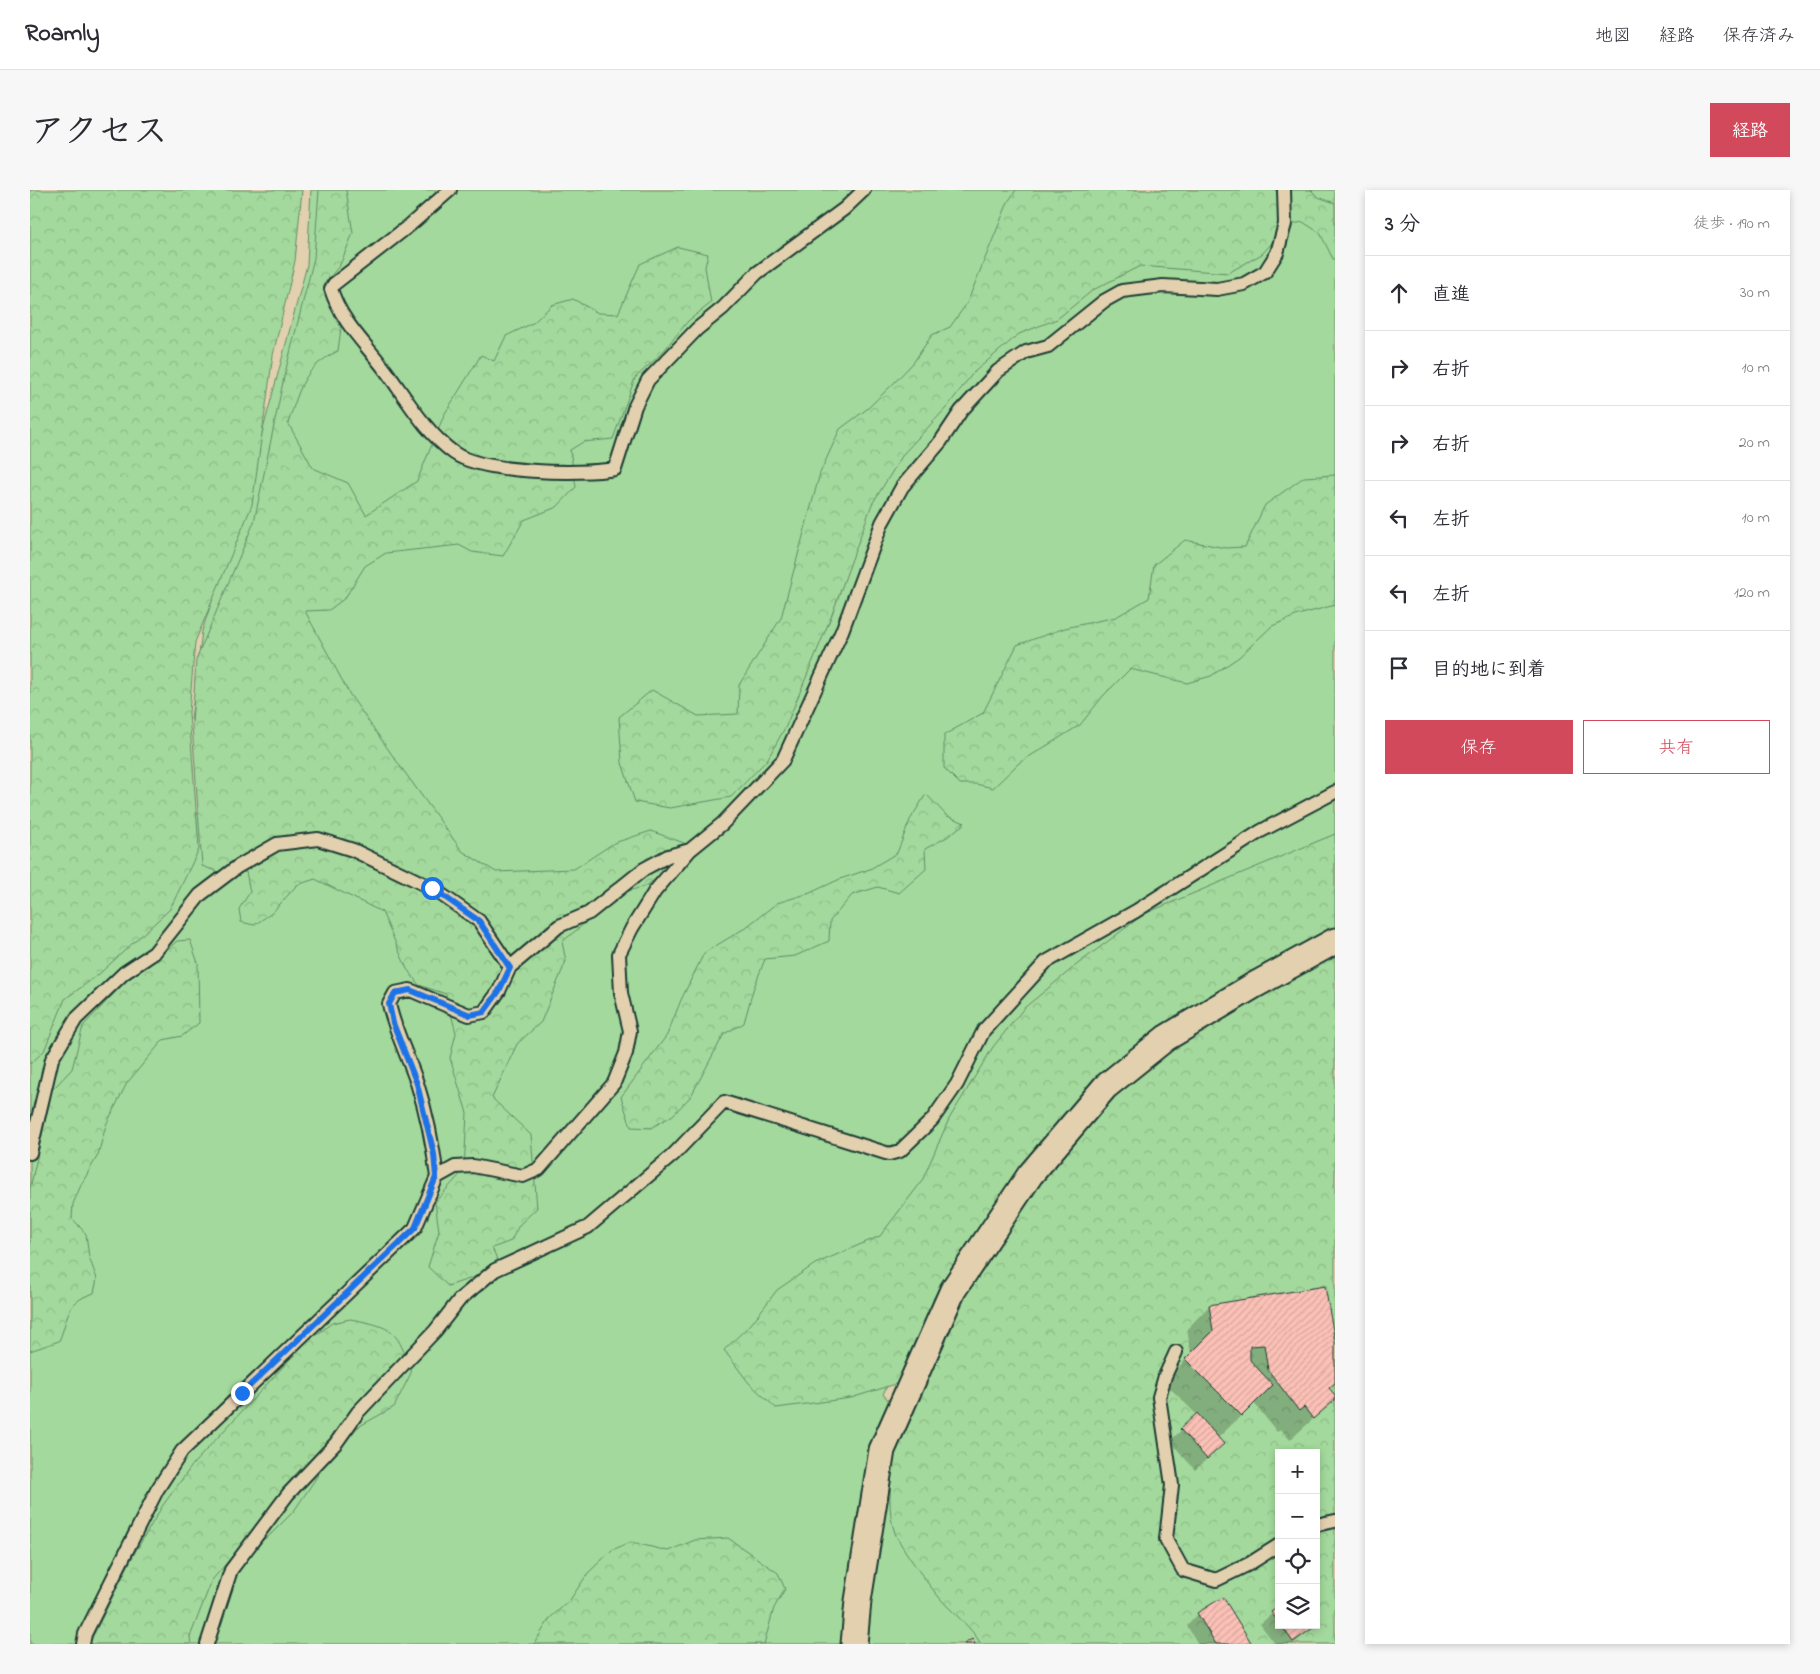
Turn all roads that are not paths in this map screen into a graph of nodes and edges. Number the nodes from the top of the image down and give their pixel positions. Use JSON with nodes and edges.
{"nodes":[{"id":1,"x":450,"y":190,"type":"edge"},
{"id":2,"x":864,"y":190,"type":"edge"},
{"id":3,"x":1284,"y":190,"type":"edge"},
{"id":4,"x":1335,"y":792,"type":"edge"},
{"id":5,"x":690,"y":850,"type":"junction"},
{"id":6,"x":1335,"y":941,"type":"edge"},
{"id":7,"x":510,"y":968,"type":"junction"},
{"id":8,"x":30,"y":1153,"type":"edge"},
{"id":9,"x":436,"y":1177,"type":"junction"},
{"id":10,"x":1176,"y":1352,"type":"dead end"},
{"id":11,"x":1335,"y":1521,"type":"edge"},
{"id":12,"x":1320,"y":1524,"type":"edge"},
{"id":13,"x":1275,"y":1548,"type":"edge"},
{"id":14,"x":84,"y":1644,"type":"edge"},
{"id":15,"x":206,"y":1644,"type":"edge"},
{"id":16,"x":854,"y":1644,"type":"edge"}],
"edges":[{"from":1,"to":2,"type":"lane"},
{"from":3,"to":5,"type":"lane"},
{"from":4,"to":15,"type":"lane"},
{"from":5,"to":7,"type":"lane"},
{"from":5,"to":9,"type":"lane"},
{"from":6,"to":16,"type":"street"},
{"from":7,"to":8,"type":"lane"},
{"from":7,"to":9,"type":"lane"},
{"from":9,"to":14,"type":"lane"},
{"from":10,"to":13,"type":"lane"},
{"from":11,"to":12,"type":"lane"}]}
